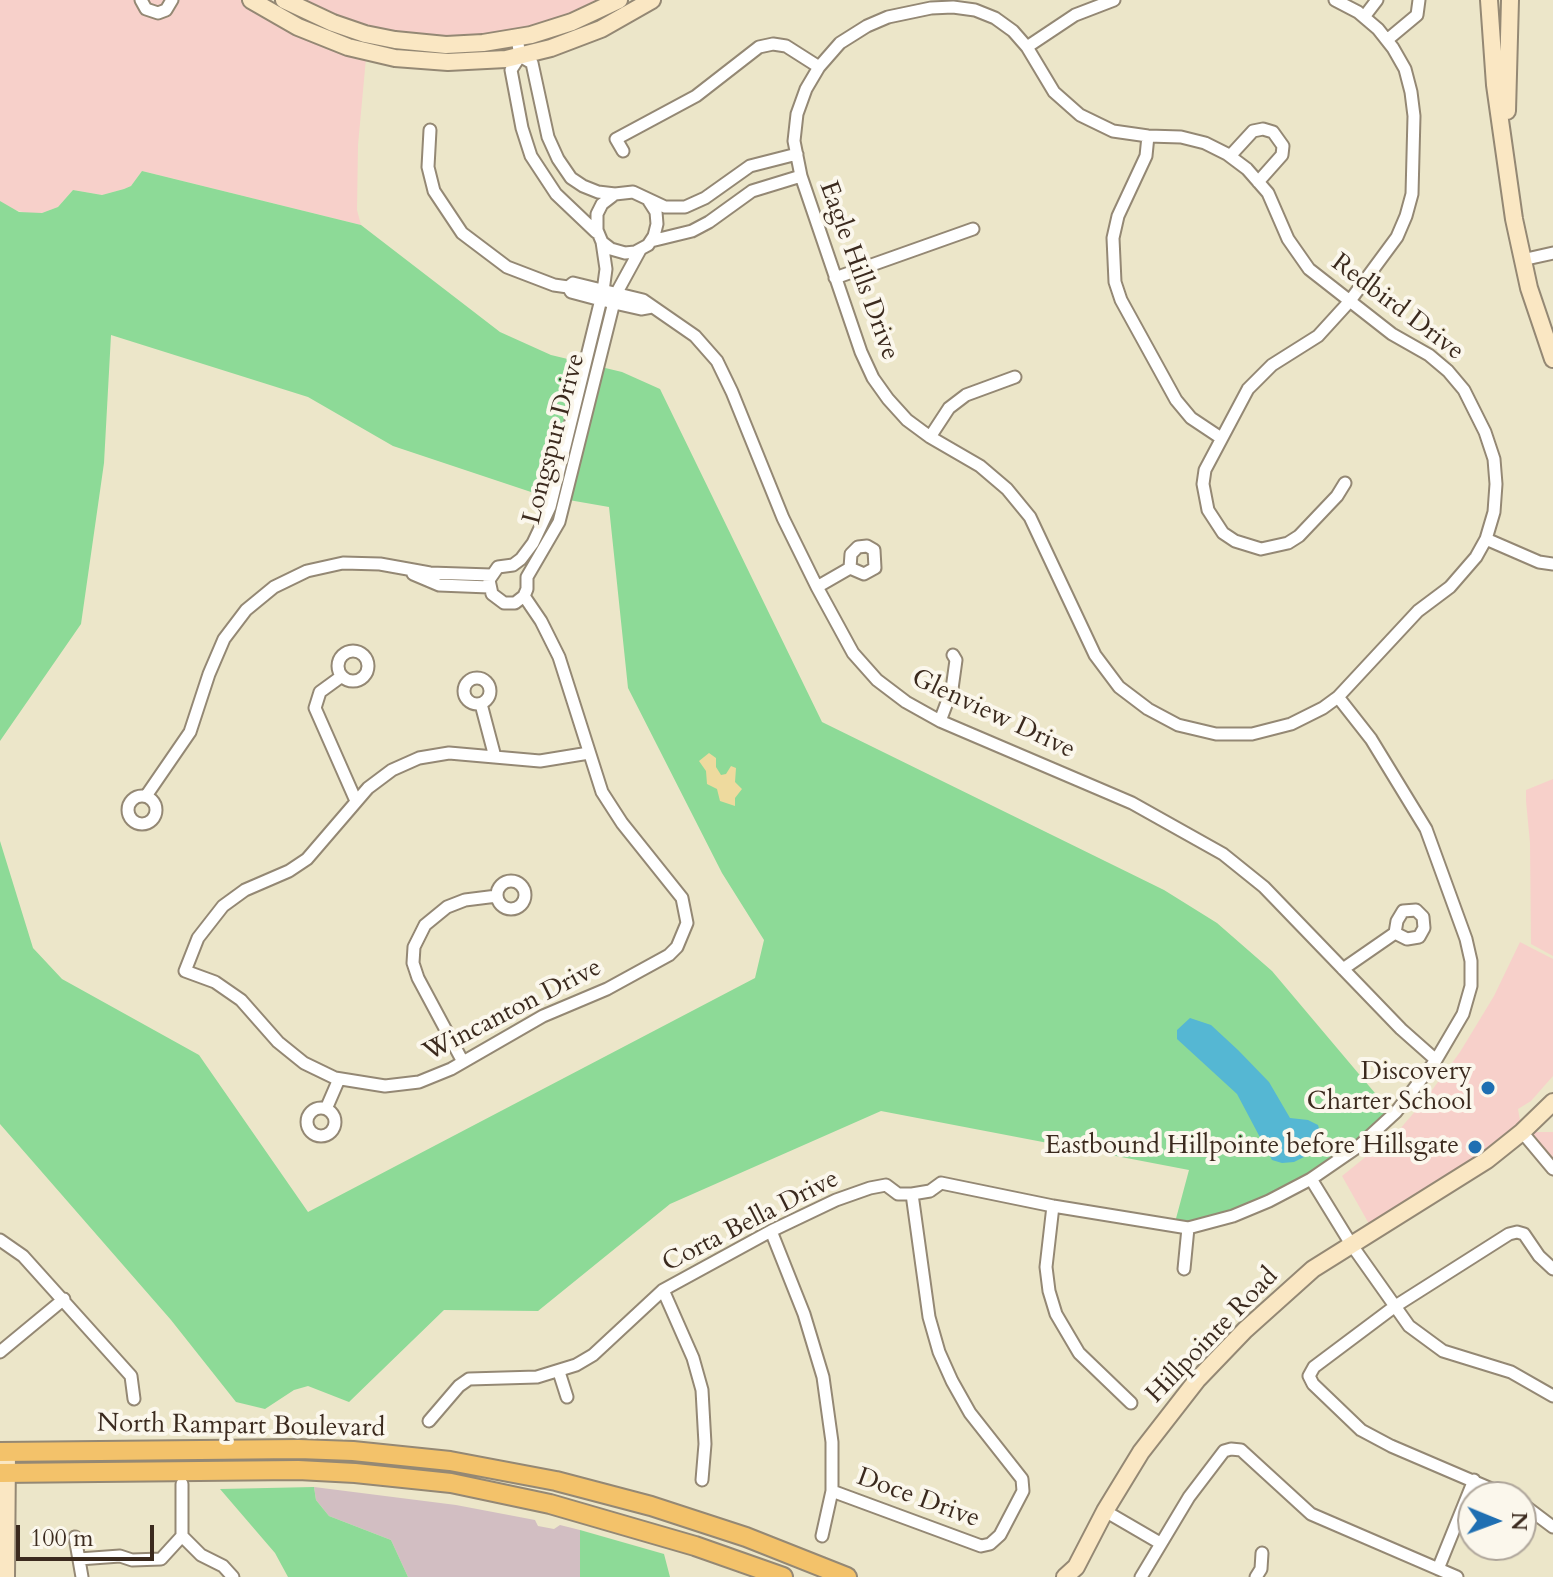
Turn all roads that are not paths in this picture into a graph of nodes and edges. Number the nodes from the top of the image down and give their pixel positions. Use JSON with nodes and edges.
{"nodes":[{"id":1,"x":141,"y":0,"type":"edge"},
{"id":2,"x":172,"y":0,"type":"edge"},
{"id":3,"x":251,"y":0,"type":"edge"},
{"id":4,"x":284,"y":0,"type":"edge"},
{"id":5,"x":619,"y":0,"type":"edge"},
{"id":6,"x":652,"y":0,"type":"edge"},
{"id":7,"x":1114,"y":0,"type":"edge"},
{"id":8,"x":1335,"y":0,"type":"edge"},
{"id":9,"x":1377,"y":0,"type":"edge"},
{"id":10,"x":1419,"y":0,"type":"edge"},
{"id":11,"x":1489,"y":0,"type":"edge"},
{"id":12,"x":1510,"y":0,"type":"edge"},
{"id":13,"x":1364,"y":17,"type":"junction"},
{"id":14,"x":517,"y":38,"type":"junction"},
{"id":15,"x":1387,"y":40,"type":"junction"},
{"id":16,"x":1027,"y":47,"type":"junction"},
{"id":17,"x":520,"y":56,"type":"junction"},
{"id":18,"x":819,"y":67,"type":"junction"},
{"id":19,"x":430,"y":130,"type":"dead end"},
{"id":20,"x":1148,"y":136,"type":"junction"},
{"id":21,"x":623,"y":151,"type":"dead end"},
{"id":22,"x":797,"y":154,"type":"junction"},
{"id":23,"x":1230,"y":156,"type":"junction"},
{"id":24,"x":1506,"y":165,"type":"junction"},
{"id":25,"x":801,"y":176,"type":"junction"},
{"id":26,"x":1258,"y":182,"type":"junction"},
{"id":27,"x":615,"y":194,"type":"junction"},
{"id":28,"x":649,"y":201,"type":"junction"},
{"id":29,"x":973,"y":229,"type":"dead end"},
{"id":30,"x":601,"y":239,"type":"junction"},
{"id":31,"x":651,"y":241,"type":"junction"},
{"id":32,"x":640,"y":250,"type":"junction"},
{"id":33,"x":1553,"y":253,"type":"edge"},
{"id":34,"x":1522,"y":260,"type":"junction"},
{"id":35,"x":835,"y":278,"type":"junction"},
{"id":36,"x":608,"y":297,"type":"junction"},
{"id":37,"x":1349,"y":302,"type":"junction"},
{"id":38,"x":1553,"y":359,"type":"edge"},
{"id":39,"x":1015,"y":377,"type":"dead end"},
{"id":40,"x":930,"y":437,"type":"junction"},
{"id":41,"x":1221,"y":438,"type":"junction"},
{"id":42,"x":1345,"y":483,"type":"dead end"},
{"id":43,"x":1486,"y":539,"type":"junction"},
{"id":44,"x":1553,"y":564,"type":"edge"},
{"id":45,"x":850,"y":568,"type":"dead end"},
{"id":46,"x":490,"y":581,"type":"junction"},
{"id":47,"x":817,"y":587,"type":"junction"},
{"id":48,"x":524,"y":596,"type":"junction"},
{"id":49,"x":953,"y":655,"type":"dead end"},
{"id":50,"x":342,"y":676,"type":"dead end"},
{"id":51,"x":1338,"y":697,"type":"junction"},
{"id":52,"x":481,"y":704,"type":"dead end"},
{"id":53,"x":940,"y":721,"type":"junction"},
{"id":54,"x":589,"y":753,"type":"junction"},
{"id":55,"x":495,"y":757,"type":"junction"},
{"id":56,"x":146,"y":796,"type":"dead end"},
{"id":57,"x":356,"y":801,"type":"junction"},
{"id":58,"x":497,"y":896,"type":"dead end"},
{"id":59,"x":1395,"y":933,"type":"dead end"},
{"id":60,"x":1343,"y":969,"type":"junction"},
{"id":61,"x":1436,"y":1060,"type":"junction"},
{"id":62,"x":463,"y":1062,"type":"junction"},
{"id":63,"x":339,"y":1079,"type":"junction"},
{"id":64,"x":1553,"y":1102,"type":"edge"},
{"id":65,"x":326,"y":1109,"type":"dead end"},
{"id":66,"x":1522,"y":1132,"type":"junction"},
{"id":67,"x":1553,"y":1169,"type":"edge"},
{"id":68,"x":1311,"y":1179,"type":"junction"},
{"id":69,"x":912,"y":1194,"type":"junction"},
{"id":70,"x":1053,"y":1206,"type":"junction"},
{"id":71,"x":1188,"y":1228,"type":"junction"},
{"id":72,"x":771,"y":1231,"type":"junction"},
{"id":73,"x":0,"y":1240,"type":"edge"},
{"id":74,"x":1351,"y":1244,"type":"junction"},
{"id":75,"x":1184,"y":1269,"type":"dead end"},
{"id":76,"x":1553,"y":1269,"type":"edge"},
{"id":77,"x":663,"y":1290,"type":"junction"},
{"id":78,"x":64,"y":1299,"type":"junction"},
{"id":79,"x":1394,"y":1307,"type":"junction"},
{"id":80,"x":0,"y":1352,"type":"edge"},
{"id":81,"x":559,"y":1372,"type":"junction"},
{"id":82,"x":1553,"y":1396,"type":"edge"},
{"id":83,"x":567,"y":1397,"type":"dead end"},
{"id":84,"x":134,"y":1399,"type":"dead end"},
{"id":85,"x":1131,"y":1403,"type":"dead end"},
{"id":86,"x":429,"y":1421,"type":"dead end"},
{"id":87,"x":4,"y":1452,"type":"edge"},
{"id":88,"x":500,"y":1469,"type":"junction"},
{"id":89,"x":3,"y":1473,"type":"edge"},
{"id":90,"x":702,"y":1480,"type":"dead end"},
{"id":91,"x":1474,"y":1480,"type":"joint"},
{"id":92,"x":182,"y":1484,"type":"dead end"},
{"id":93,"x":495,"y":1491,"type":"junction"},
{"id":94,"x":832,"y":1491,"type":"junction"},
{"id":95,"x":1105,"y":1511,"type":"junction"},
{"id":96,"x":182,"y":1536,"type":"junction"},
{"id":97,"x":822,"y":1536,"type":"dead end"},
{"id":98,"x":75,"y":1537,"type":"dead end"},
{"id":99,"x":1160,"y":1543,"type":"junction"},
{"id":100,"x":1262,"y":1553,"type":"dead end"},
{"id":101,"x":79,"y":1559,"type":"junction"},
{"id":102,"x":1438,"y":1569,"type":"junction"},
{"id":103,"x":1072,"y":1574,"type":"edge"},
{"id":104,"x":6,"y":1577,"type":"edge"},
{"id":105,"x":82,"y":1577,"type":"edge"},
{"id":106,"x":233,"y":1577,"type":"edge"},
{"id":107,"x":783,"y":1577,"type":"edge"},
{"id":108,"x":847,"y":1577,"type":"edge"},
{"id":109,"x":1141,"y":1577,"type":"edge"},
{"id":110,"x":1256,"y":1577,"type":"edge"},
{"id":111,"x":1457,"y":1577,"type":"edge"}],
"edges":[{"from":1,"to":2,"type":"street"},
{"from":3,"to":17,"type":"street"},
{"from":4,"to":14,"type":"street"},
{"from":5,"to":14,"type":"street"},
{"from":6,"to":17,"type":"street"},
{"from":7,"to":16,"type":"street"},
{"from":8,"to":13,"type":"street"},
{"from":9,"to":13,"type":"street"},
{"from":10,"to":15,"type":"street"},
{"from":11,"to":24,"type":"street"},
{"from":12,"to":24,"type":"street"},
{"from":13,"to":15,"type":"street"},
{"from":14,"to":17,"type":"street"},
{"from":15,"to":37,"type":"street"},
{"from":16,"to":18,"type":"street","name":"Redbird Drive"},
{"from":16,"to":20,"type":"street","name":"Redbird Drive"},
{"from":17,"to":27,"type":"street"},
{"from":17,"to":30,"type":"street"},
{"from":18,"to":21,"type":"street"},
{"from":18,"to":22,"type":"street","name":"Eagle Hills Drive"},
{"from":19,"to":36,"type":"street","name":"Glenview Drive"},
{"from":20,"to":23,"type":"street","name":"Redbird Drive"},
{"from":20,"to":41,"type":"street"},
{"from":22,"to":25,"type":"street","name":"Eagle Hills Drive"},
{"from":22,"to":28,"type":"street"},
{"from":23,"to":26,"type":"street","name":"Redbird Drive"},
{"from":23,"to":26,"type":"street"},
{"from":24,"to":34,"type":"street"},
{"from":25,"to":31,"type":"street"},
{"from":25,"to":35,"type":"street","name":"Eagle Hills Drive"},
{"from":26,"to":37,"type":"street","name":"Redbird Drive"},
{"from":27,"to":28,"type":"street"},
{"from":27,"to":30,"type":"street"},
{"from":28,"to":31,"type":"street"},
{"from":29,"to":35,"type":"street"},
{"from":30,"to":32,"type":"street"},
{"from":30,"to":36,"type":"street","name":"Longspur Drive"},
{"from":31,"to":32,"type":"street"},
{"from":32,"to":36,"type":"street","name":"Longspur Drive"},
{"from":33,"to":34,"type":"street"},
{"from":34,"to":38,"type":"street"},
{"from":35,"to":40,"type":"street","name":"Eagle Hills Drive"},
{"from":36,"to":46,"type":"street","name":"Longspur Drive"},
{"from":36,"to":47,"type":"street","name":"Glenview Drive"},
{"from":36,"to":48,"type":"street","name":"Longspur Drive"},
{"from":37,"to":41,"type":"street"},
{"from":37,"to":43,"type":"street","name":"Redbird Drive"},
{"from":39,"to":40,"type":"street"},
{"from":40,"to":51,"type":"street","name":"Eagle Hills Drive"},
{"from":41,"to":42,"type":"street"},
{"from":43,"to":44,"type":"street"},
{"from":43,"to":51,"type":"street","name":"Redbird Drive"},
{"from":45,"to":47,"type":"street"},
{"from":46,"to":48,"type":"street"},
{"from":46,"to":56,"type":"street"},
{"from":47,"to":53,"type":"street","name":"Glenview Drive"},
{"from":48,"to":54,"type":"street"},
{"from":49,"to":53,"type":"street"},
{"from":50,"to":57,"type":"street"},
{"from":51,"to":61,"type":"street","name":"Corta Bella Drive"},
{"from":52,"to":55,"type":"street"},
{"from":53,"to":60,"type":"street","name":"Glenview Drive"},
{"from":54,"to":55,"type":"street"},
{"from":54,"to":62,"type":"street","name":"Wincanton Drive"},
{"from":55,"to":57,"type":"street"},
{"from":57,"to":63,"type":"street","name":"Wincanton Drive"},
{"from":58,"to":62,"type":"street"},
{"from":59,"to":60,"type":"street"},
{"from":60,"to":61,"type":"street","name":"Glenview Drive"},
{"from":61,"to":68,"type":"street","name":"Corta Bella Drive"},
{"from":62,"to":63,"type":"street","name":"Wincanton Drive"},
{"from":63,"to":65,"type":"street"},
{"from":64,"to":66,"type":"street","name":"Hillpointe Road"},
{"from":66,"to":67,"type":"street"},
{"from":66,"to":74,"type":"street","name":"Hillpointe Road"},
{"from":68,"to":71,"type":"street","name":"Corta Bella Drive"},
{"from":68,"to":74,"type":"street"},
{"from":69,"to":70,"type":"street","name":"Corta Bella Drive"},
{"from":69,"to":72,"type":"street","name":"Corta Bella Drive"},
{"from":69,"to":94,"type":"street","name":"Doce Drive"},
{"from":70,"to":71,"type":"street","name":"Corta Bella Drive"},
{"from":70,"to":85,"type":"street"},
{"from":71,"to":75,"type":"street"},
{"from":72,"to":77,"type":"street","name":"Corta Bella Drive"},
{"from":72,"to":94,"type":"street"},
{"from":73,"to":78,"type":"street"},
{"from":74,"to":79,"type":"street"},
{"from":74,"to":95,"type":"street","name":"Hillpointe Road"},
{"from":76,"to":79,"type":"street"},
{"from":77,"to":81,"type":"street","name":"Corta Bella Drive"},
{"from":77,"to":90,"type":"street"},
{"from":78,"to":80,"type":"street"},
{"from":78,"to":84,"type":"street"},
{"from":79,"to":82,"type":"street"},
{"from":79,"to":91,"type":"street"},
{"from":81,"to":83,"type":"street"},
{"from":81,"to":86,"type":"street","name":"Corta Bella Drive"},
{"from":87,"to":88,"type":"main road","name":"North Rampart Boulevard"},
{"from":87,"to":89,"type":"street"},
{"from":88,"to":93,"type":"main road"},
{"from":88,"to":108,"type":"main road","name":"North Rampart Boulevard"},
{"from":89,"to":93,"type":"main road","name":"North Rampart Boulevard"},
{"from":89,"to":104,"type":"street"},
{"from":91,"to":102,"type":"street"},
{"from":92,"to":96,"type":"street"},
{"from":93,"to":107,"type":"main road","name":"North Rampart Boulevard"},
{"from":94,"to":97,"type":"street"},
{"from":95,"to":99,"type":"street"},
{"from":95,"to":103,"type":"street","name":"Hillpointe Road"},
{"from":96,"to":101,"type":"street"},
{"from":96,"to":106,"type":"street"},
{"from":98,"to":101,"type":"street"},
{"from":99,"to":102,"type":"street"},
{"from":99,"to":109,"type":"street"},
{"from":100,"to":110,"type":"street"},
{"from":101,"to":105,"type":"street"},
{"from":102,"to":111,"type":"street"}]}
